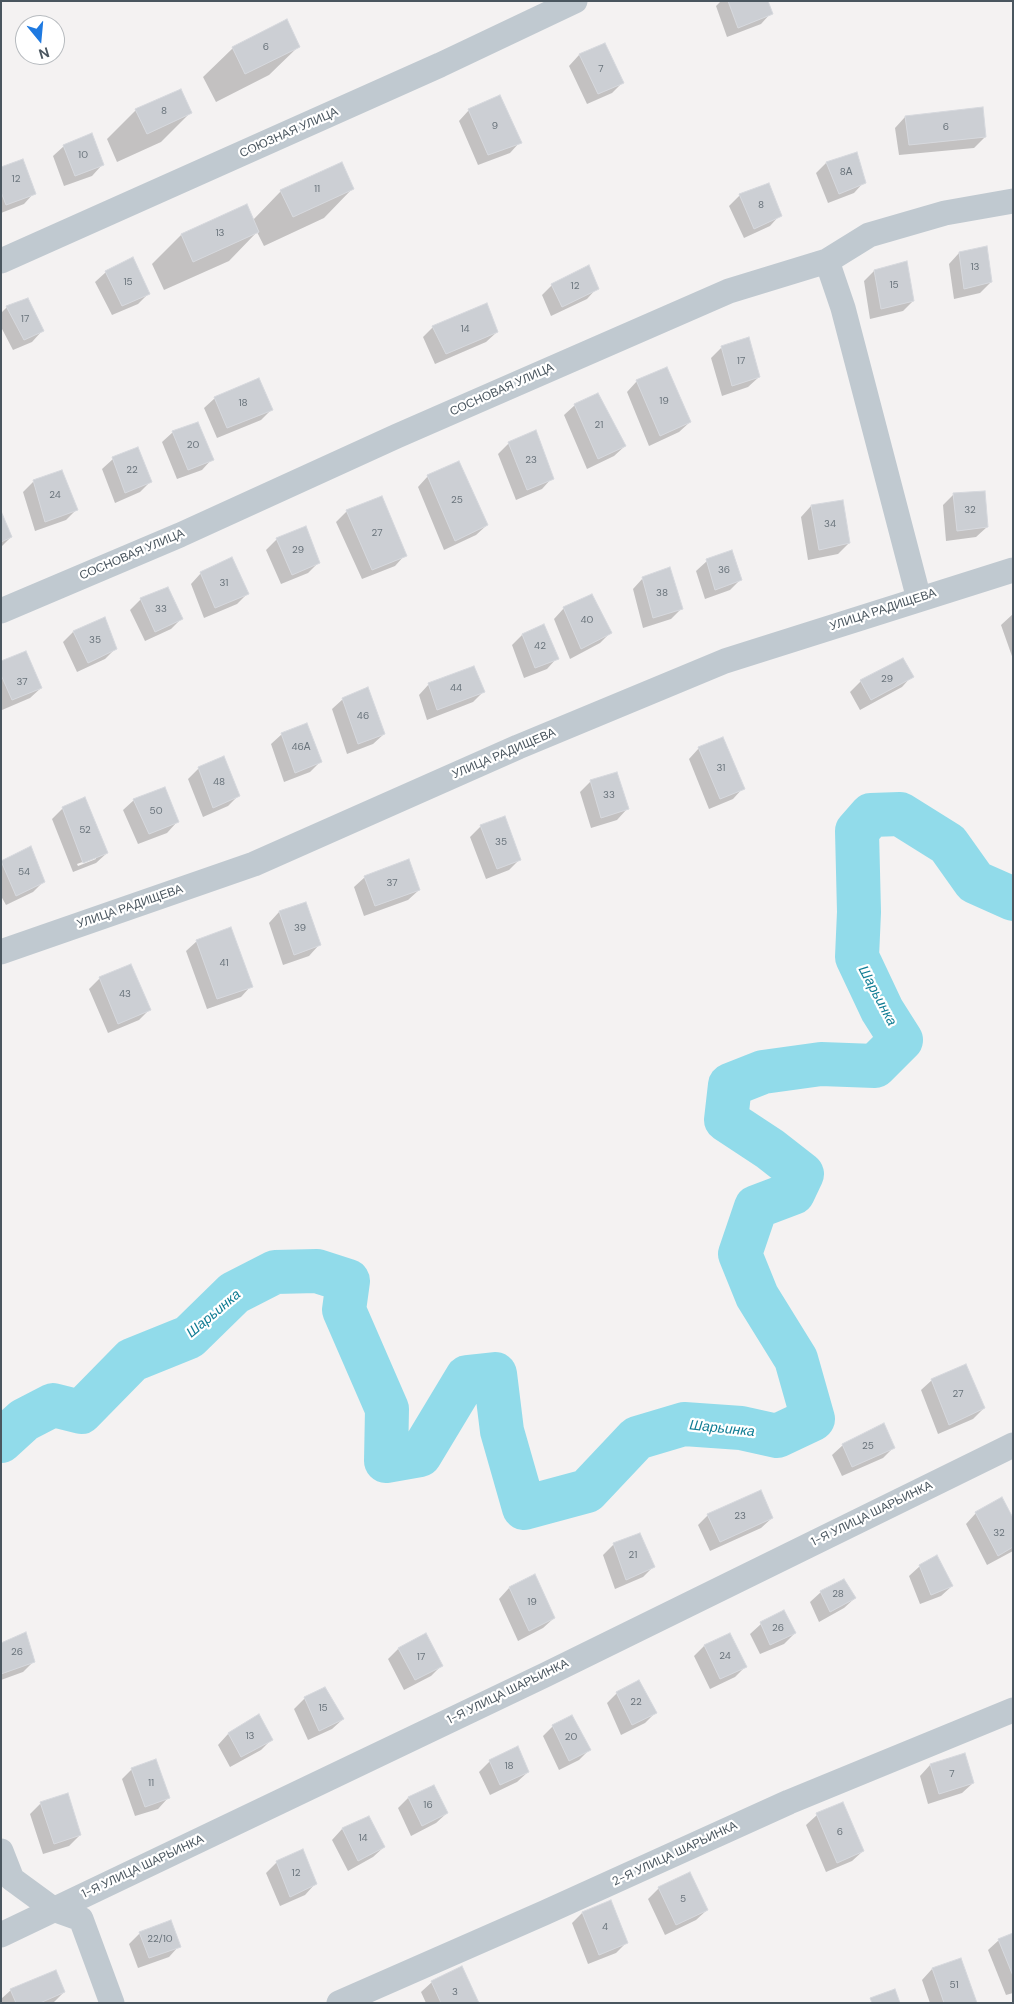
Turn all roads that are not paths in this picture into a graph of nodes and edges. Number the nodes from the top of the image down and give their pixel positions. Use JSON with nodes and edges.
{"nodes":[{"id":1,"x":575,"y":1,"type":"edge"},
{"id":2,"x":1013,"y":201,"type":"edge"},
{"id":3,"x":1,"y":261,"type":"edge"},
{"id":4,"x":827,"y":261,"type":"junction"},
{"id":5,"x":1013,"y":570,"type":"edge"},
{"id":6,"x":919,"y":599,"type":"junction"},
{"id":7,"x":1,"y":611,"type":"edge"},
{"id":8,"x":1,"y":952,"type":"edge"},
{"id":9,"x":1013,"y":1445,"type":"edge"},
{"id":10,"x":1013,"y":1710,"type":"edge"},
{"id":11,"x":1,"y":1851,"type":"edge"},
{"id":12,"x":53,"y":1909,"type":"junction"},
{"id":13,"x":1,"y":1935,"type":"edge"},
{"id":14,"x":112,"y":2003,"type":"edge"},
{"id":15,"x":339,"y":2003,"type":"edge"}],
"edges":[{"from":1,"to":3,"type":"street","name":"СОЮЗНАЯ УЛИЦА"},
{"from":2,"to":4,"type":"street","name":"СОСНОВАЯ УЛИЦА"},
{"from":4,"to":6,"type":"street"},
{"from":4,"to":7,"type":"street","name":"СОСНОВАЯ УЛИЦА"},
{"from":5,"to":6,"type":"street","name":"УЛИЦА РАДИЩЕВА"},
{"from":6,"to":8,"type":"street","name":"УЛИЦА РАДИЩЕВА"},
{"from":9,"to":12,"type":"street","name":"1-Я УЛИЦА ШАРЬИНКА"},
{"from":10,"to":15,"type":"street","name":"2-Я УЛИЦА ШАРЬИНКА"},
{"from":11,"to":12,"type":"street"},
{"from":12,"to":13,"type":"street","name":"1-Я УЛИЦА ШАРЬИНКА"},
{"from":12,"to":14,"type":"street"}]}
